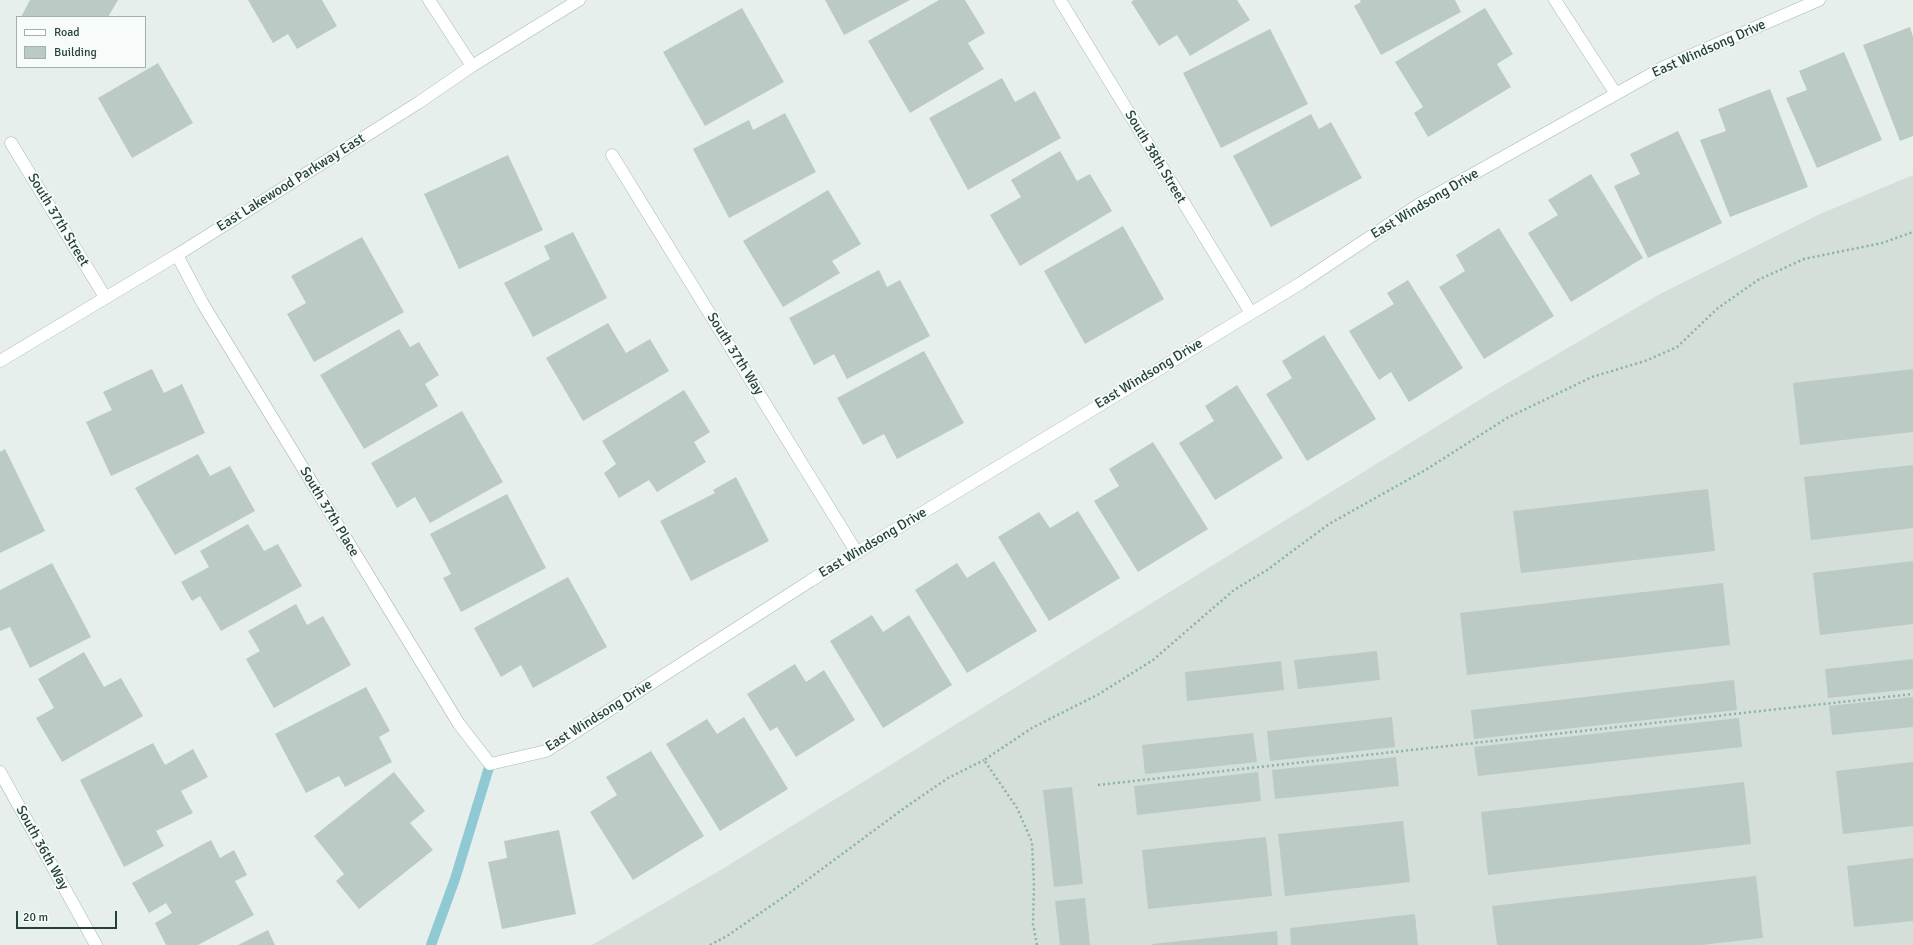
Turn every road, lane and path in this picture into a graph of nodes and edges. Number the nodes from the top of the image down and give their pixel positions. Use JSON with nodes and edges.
{"nodes":[{"id":1,"x":429,"y":0,"type":"edge"},
{"id":2,"x":578,"y":0,"type":"edge"},
{"id":3,"x":1060,"y":0,"type":"edge"},
{"id":4,"x":1555,"y":0,"type":"edge"},
{"id":5,"x":1820,"y":0,"type":"edge"},
{"id":6,"x":472,"y":66,"type":"junction"},
{"id":7,"x":1616,"y":94,"type":"junction"},
{"id":8,"x":11,"y":143,"type":"dead end"},
{"id":9,"x":612,"y":155,"type":"dead end"},
{"id":10,"x":1913,"y":232,"type":"edge"},
{"id":11,"x":177,"y":255,"type":"junction"},
{"id":12,"x":105,"y":297,"type":"junction"},
{"id":13,"x":1251,"y":313,"type":"junction"},
{"id":14,"x":0,"y":361,"type":"edge"},
{"id":15,"x":857,"y":552,"type":"junction"},
{"id":16,"x":1913,"y":694,"type":"edge"},
{"id":17,"x":984,"y":760,"type":"junction"},
{"id":18,"x":490,"y":764,"type":"joint"},
{"id":19,"x":0,"y":772,"type":"edge"},
{"id":20,"x":1098,"y":785,"type":"dead end"},
{"id":21,"x":96,"y":945,"type":"edge"},
{"id":22,"x":710,"y":945,"type":"edge"},
{"id":23,"x":1037,"y":945,"type":"edge"}],
"edges":[{"from":1,"to":6,"type":"street"},
{"from":2,"to":6,"type":"street","name":"East Lakewood Parkway East"},
{"from":3,"to":13,"type":"street","name":"South 38th Street"},
{"from":4,"to":7,"type":"street"},
{"from":5,"to":7,"type":"street","name":"East Windsong Drive"},
{"from":6,"to":11,"type":"street","name":"East Lakewood Parkway East"},
{"from":7,"to":13,"type":"street","name":"East Windsong Drive"},
{"from":8,"to":12,"type":"street","name":"South 37th Street"},
{"from":9,"to":15,"type":"street","name":"South 37th Way"},
{"from":10,"to":17,"type":"path"},
{"from":11,"to":12,"type":"street","name":"East Lakewood Parkway East"},
{"from":11,"to":18,"type":"street","name":"South 37th Place"},
{"from":12,"to":14,"type":"street","name":"East Lakewood Parkway East"},
{"from":13,"to":15,"type":"street","name":"East Windsong Drive"},
{"from":15,"to":18,"type":"street","name":"East Windsong Drive"},
{"from":16,"to":20,"type":"path"},
{"from":17,"to":22,"type":"path"},
{"from":17,"to":23,"type":"path"},
{"from":19,"to":21,"type":"street","name":"South 36th Way"}]}
